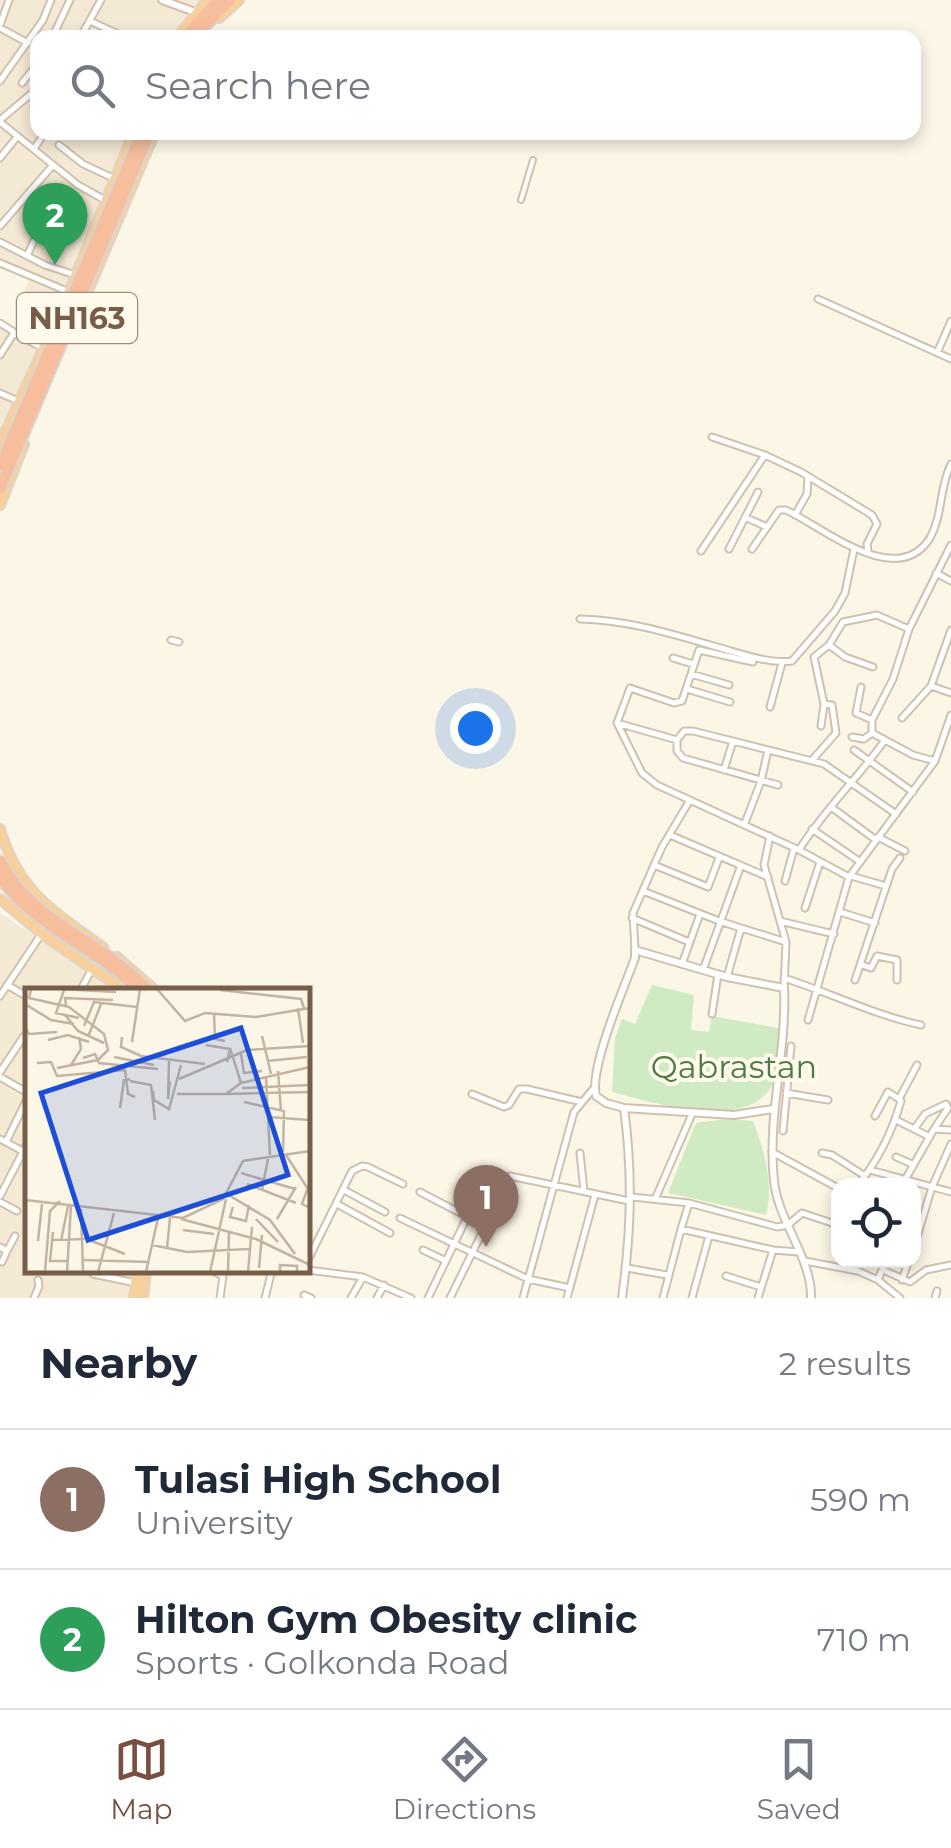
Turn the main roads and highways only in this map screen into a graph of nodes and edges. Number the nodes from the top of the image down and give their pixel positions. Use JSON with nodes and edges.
{"nodes":[{"id":1,"x":207,"y":0,"type":"edge"},
{"id":2,"x":218,"y":0,"type":"edge"},
{"id":3,"x":230,"y":0,"type":"edge"},
{"id":4,"x":239,"y":0,"type":"edge"},
{"id":5,"x":184,"y":30,"type":"edge"},
{"id":6,"x":188,"y":30,"type":"edge"},
{"id":7,"x":203,"y":30,"type":"edge"},
{"id":8,"x":205,"y":30,"type":"edge"},
{"id":9,"x":131,"y":140,"type":"edge"},
{"id":10,"x":139,"y":140,"type":"edge"},
{"id":11,"x":150,"y":140,"type":"edge"},
{"id":12,"x":150,"y":140,"type":"edge"},
{"id":13,"x":53,"y":326,"type":"junction"},
{"id":14,"x":70,"y":334,"type":"junction"},
{"id":15,"x":0,"y":444,"type":"edge"},
{"id":16,"x":0,"y":466,"type":"edge"},
{"id":17,"x":0,"y":489,"type":"edge"},
{"id":18,"x":0,"y":505,"type":"edge"},
{"id":19,"x":0,"y":829,"type":"edge"},
{"id":20,"x":0,"y":860,"type":"edge"},
{"id":21,"x":0,"y":877,"type":"edge"},
{"id":22,"x":1,"y":900,"type":"edge"},
{"id":23,"x":61,"y":918,"type":"junction"},
{"id":24,"x":47,"y":937,"type":"junction"},
{"id":25,"x":122,"y":988,"type":"edge"},
{"id":26,"x":138,"y":988,"type":"edge"},
{"id":27,"x":151,"y":988,"type":"edge"},
{"id":28,"x":151,"y":988,"type":"edge"},
{"id":29,"x":137,"y":1273,"type":"edge"},
{"id":30,"x":146,"y":1273,"type":"edge"},
{"id":31,"x":134,"y":1298,"type":"edge"},
{"id":32,"x":143,"y":1298,"type":"edge"}],
"edges":[{"from":1,"to":5,"type":"highway"},
{"from":2,"to":6,"type":"highway"},
{"from":3,"to":7,"type":"highway"},
{"from":4,"to":8,"type":"highway"},
{"from":9,"to":13,"type":"highway","number":"NH163"},
{"from":10,"to":16,"type":"highway","bridge":true},
{"from":11,"to":14,"type":"highway","number":"NH163"},
{"from":12,"to":17,"type":"highway","bridge":true},
{"from":13,"to":14,"type":"highway"},
{"from":13,"to":15,"type":"highway","number":"NH163"},
{"from":14,"to":18,"type":"highway","number":"NH163"},
{"from":19,"to":23,"type":"highway"},
{"from":20,"to":28,"type":"highway","bridge":true},
{"from":21,"to":26,"type":"highway","bridge":true},
{"from":22,"to":24,"type":"highway"},
{"from":23,"to":24,"type":"highway"},
{"from":23,"to":27,"type":"highway"},
{"from":24,"to":25,"type":"highway"},
{"from":29,"to":31,"type":"highway"},
{"from":30,"to":32,"type":"highway"}]}
